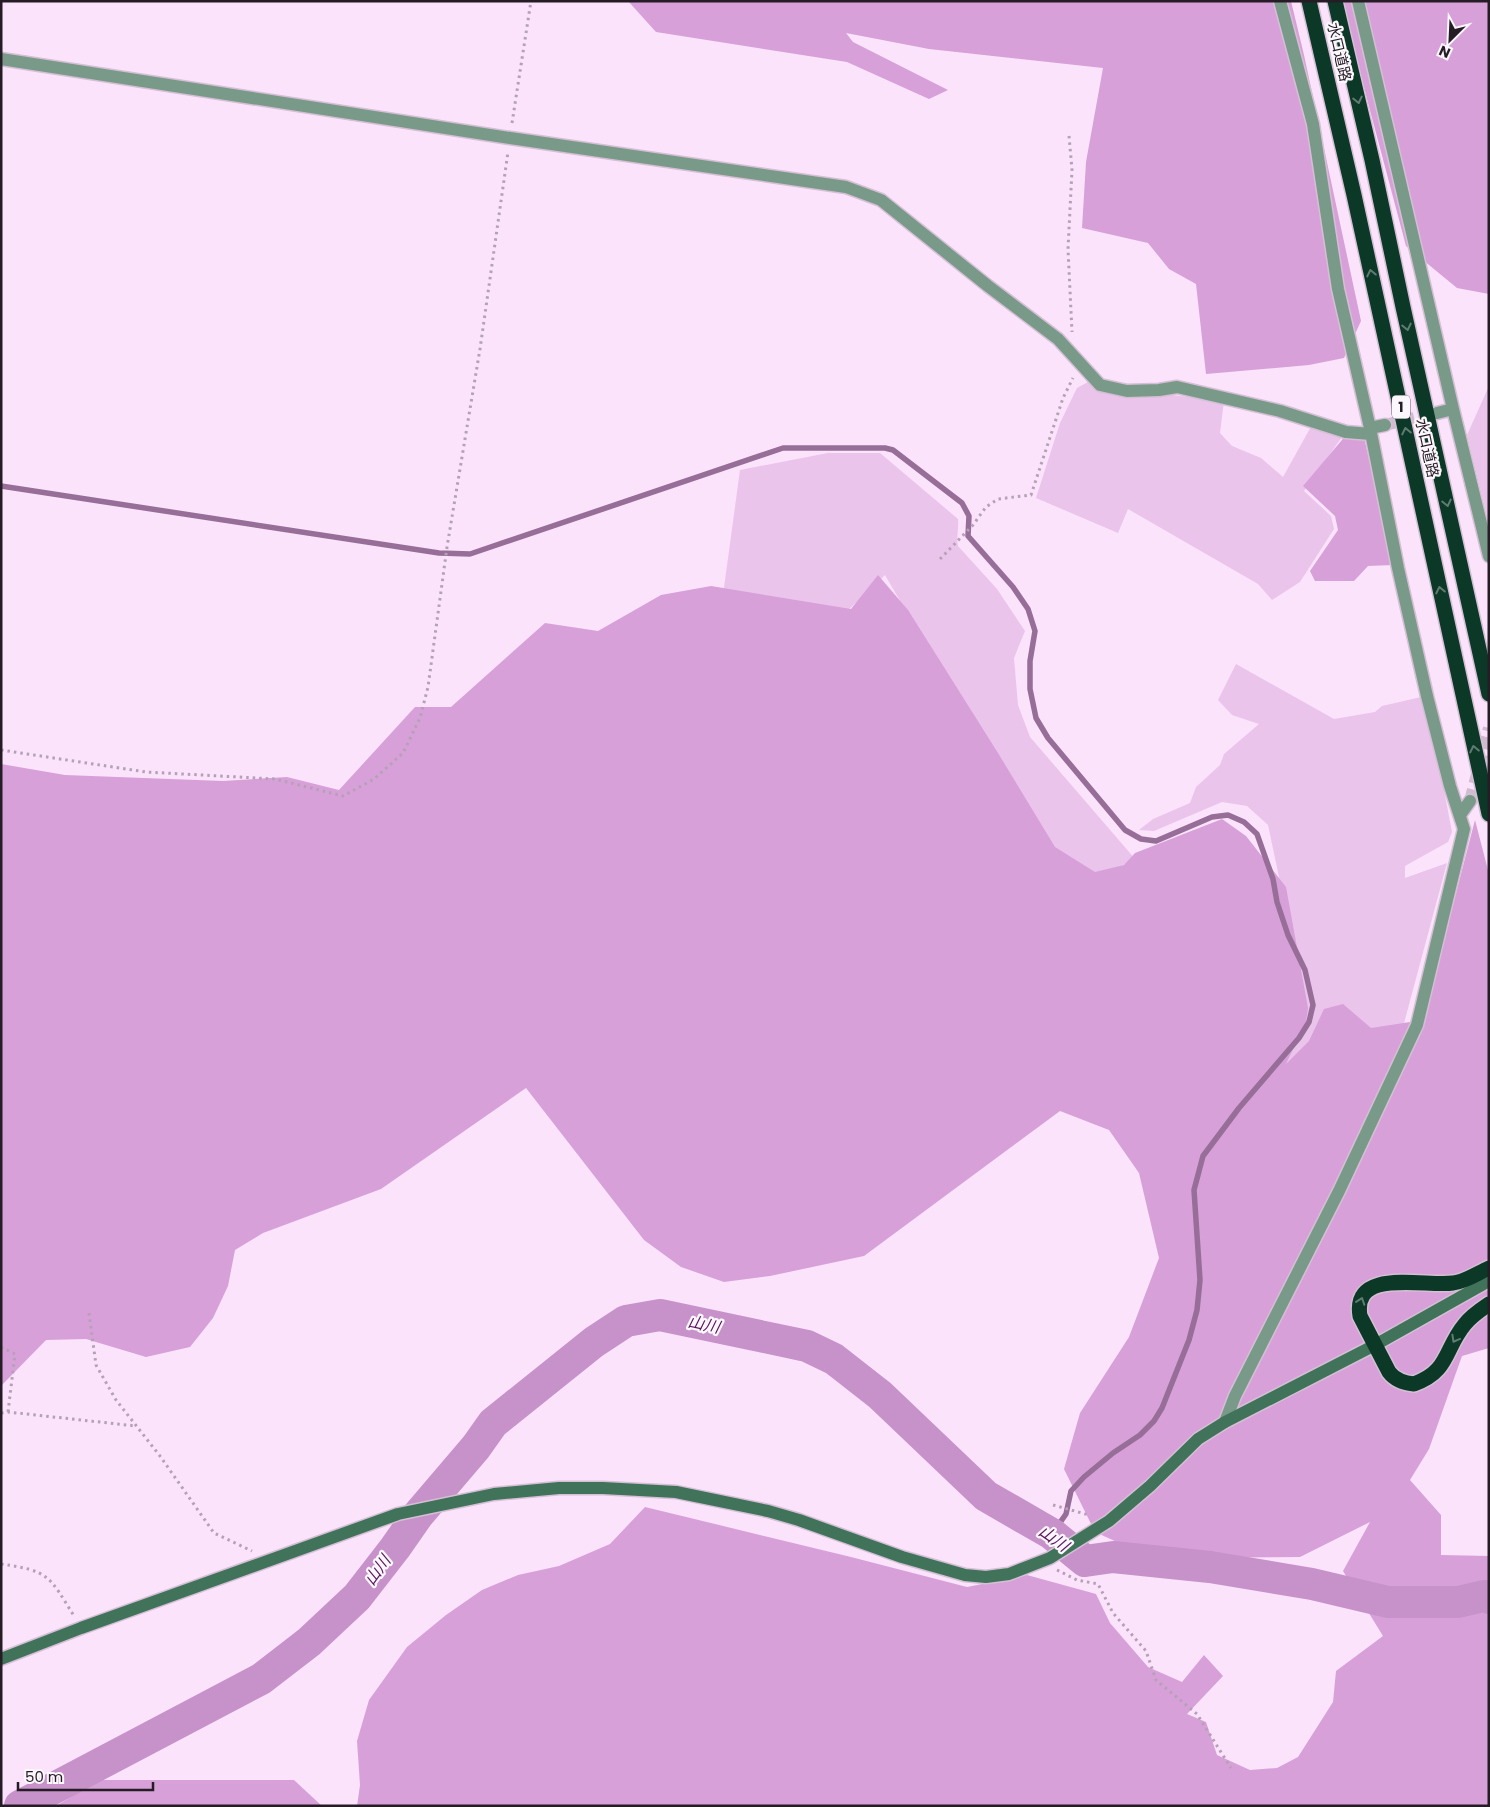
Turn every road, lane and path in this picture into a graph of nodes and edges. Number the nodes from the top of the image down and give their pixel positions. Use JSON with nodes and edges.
{"nodes":[{"id":1,"x":531,"y":1,"type":"edge"},
{"id":2,"x":1280,"y":1,"type":"edge"},
{"id":3,"x":1309,"y":1,"type":"edge"},
{"id":4,"x":1335,"y":1,"type":"edge"},
{"id":5,"x":1358,"y":1,"type":"edge"},
{"id":6,"x":1,"y":58,"type":"edge"},
{"id":7,"x":1069,"y":136,"type":"dead end"},
{"id":8,"x":510,"y":138,"type":"junction"},
{"id":9,"x":1077,"y":359,"type":"junction"},
{"id":10,"x":1452,"y":409,"type":"junction"},
{"id":11,"x":1438,"y":413,"type":"tunnel mouth"},
{"id":12,"x":1385,"y":424,"type":"tunnel mouth"},
{"id":13,"x":1371,"y":431,"type":"junction"},
{"id":14,"x":1489,"y":556,"type":"edge"},
{"id":15,"x":940,"y":559,"type":"dead end"},
{"id":16,"x":1489,"y":694,"type":"edge"},
{"id":17,"x":1,"y":750,"type":"edge"},
{"id":18,"x":1470,"y":801,"type":"tunnel mouth"},
{"id":19,"x":1489,"y":814,"type":"edge"},
{"id":20,"x":1460,"y":815,"type":"junction"},
{"id":21,"x":1489,"y":1268,"type":"edge"},
{"id":22,"x":1489,"y":1281,"type":"edge"},
{"id":23,"x":1489,"y":1304,"type":"edge"},
{"id":24,"x":88,"y":1313,"type":"dead end"},
{"id":25,"x":1375,"y":1345,"type":"junction"},
{"id":26,"x":1,"y":1347,"type":"edge"},
{"id":27,"x":8,"y":1412,"type":"junction"},
{"id":28,"x":1,"y":1413,"type":"edge"},
{"id":29,"x":1225,"y":1422,"type":"junction"},
{"id":30,"x":137,"y":1426,"type":"junction"},
{"id":31,"x":1053,"y":1505,"type":"dead end"},
{"id":32,"x":1081,"y":1513,"type":"dead end"},
{"id":33,"x":274,"y":1559,"type":"junction"},
{"id":34,"x":1047,"y":1559,"type":"junction"},
{"id":35,"x":1,"y":1564,"type":"edge"},
{"id":36,"x":81,"y":1628,"type":"junction"},
{"id":37,"x":1,"y":1659,"type":"edge"},
{"id":38,"x":1231,"y":1768,"type":"dead end"}],
"edges":[{"from":1,"to":8,"type":"path"},
{"from":2,"to":13,"type":"street"},
{"from":19,"to":3,"type":"highway","name":"水口道路","number":"1","one_way":true},
{"from":4,"to":16,"type":"highway","name":"水口道路","number":"1","one_way":true},
{"from":5,"to":10,"type":"street"},
{"from":6,"to":8,"type":"street"},
{"from":7,"to":9,"type":"path"},
{"from":8,"to":9,"type":"street"},
{"from":8,"to":17,"type":"path"},
{"from":9,"to":13,"type":"street"},
{"from":9,"to":15,"type":"path"},
{"from":10,"to":11,"type":"street"},
{"from":10,"to":14,"type":"street"},
{"from":12,"to":13,"type":"street"},
{"from":13,"to":20,"type":"street"},
{"from":18,"to":20,"type":"street"},
{"from":20,"to":29,"type":"street"},
{"from":25,"to":21,"type":"highway","one_way":true},
{"from":22,"to":25,"type":"street"},
{"from":23,"to":25,"type":"highway","one_way":true},
{"from":24,"to":30,"type":"path"},
{"from":25,"to":29,"type":"street"},
{"from":26,"to":27,"type":"path"},
{"from":27,"to":28,"type":"path"},
{"from":27,"to":30,"type":"path"},
{"from":29,"to":34,"type":"street"},
{"from":30,"to":33,"type":"path"},
{"from":31,"to":32,"type":"path"},
{"from":33,"to":34,"type":"street"},
{"from":33,"to":36,"type":"street"},
{"from":34,"to":38,"type":"path"},
{"from":35,"to":36,"type":"path"},
{"from":36,"to":37,"type":"street"}]}
